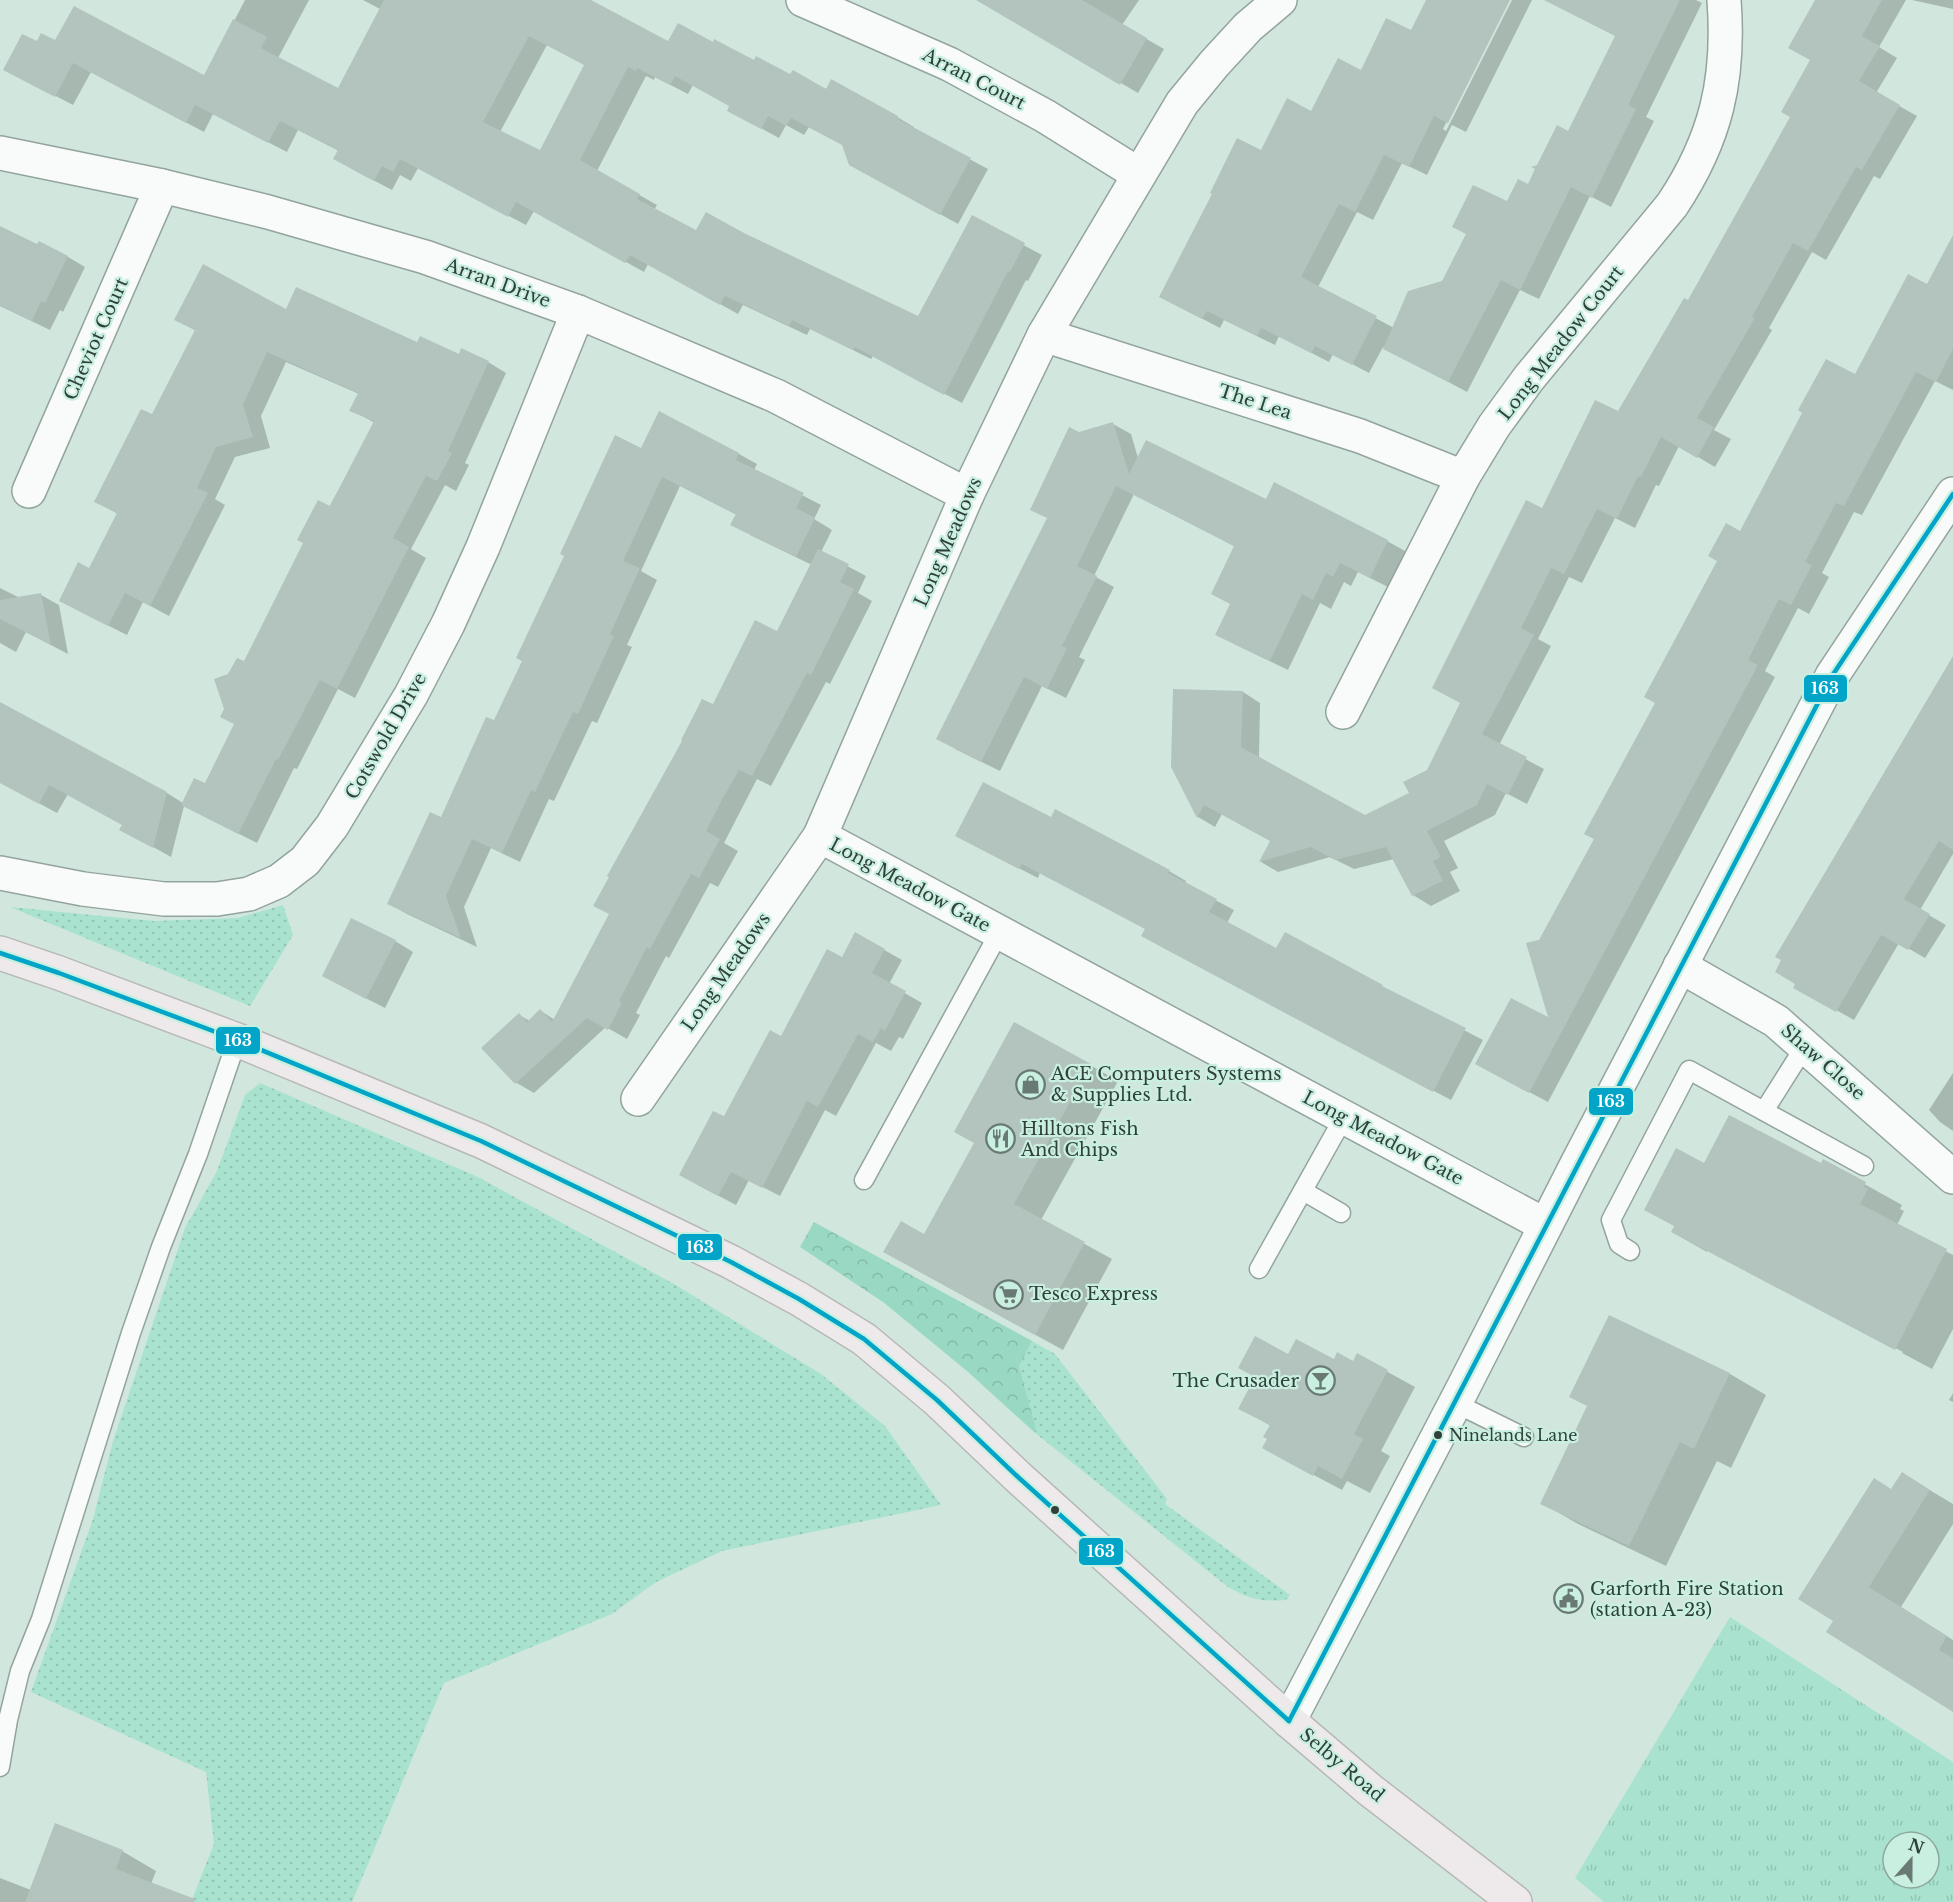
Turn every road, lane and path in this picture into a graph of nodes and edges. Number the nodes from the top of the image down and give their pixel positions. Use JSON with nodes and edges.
{"nodes":[{"id":1,"x":803,"y":0,"type":"edge"},
{"id":2,"x":1280,"y":0,"type":"edge"},
{"id":3,"x":1724,"y":0,"type":"edge"},
{"id":4,"x":854,"y":10,"type":"edge"},
{"id":5,"x":0,"y":153,"type":"edge"},
{"id":6,"x":1138,"y":174,"type":"junction"},
{"id":7,"x":162,"y":186,"type":"junction"},
{"id":8,"x":578,"y":312,"type":"junction"},
{"id":9,"x":1044,"y":334,"type":"junction"},
{"id":10,"x":1463,"y":477,"type":"junction"},
{"id":11,"x":29,"y":491,"type":"dead end"},
{"id":12,"x":1953,"y":494,"type":"edge"},
{"id":13,"x":967,"y":495,"type":"junction"},
{"id":14,"x":1343,"y":712,"type":"dead end"},
{"id":15,"x":820,"y":836,"type":"junction"},
{"id":16,"x":0,"y":873,"type":"edge"},
{"id":17,"x":999,"y":933,"type":"junction"},
{"id":18,"x":0,"y":953,"type":"edge"},
{"id":19,"x":1680,"y":966,"type":"junction"},
{"id":20,"x":237,"y":1040,"type":"junction"},
{"id":21,"x":1805,"y":1046,"type":"junction"},
{"id":22,"x":638,"y":1099,"type":"dead end"},
{"id":23,"x":1764,"y":1111,"type":"junction"},
{"id":24,"x":1344,"y":1117,"type":"junction"},
{"id":25,"x":1864,"y":1166,"type":"dead end"},
{"id":26,"x":1953,"y":1177,"type":"edge"},
{"id":27,"x":864,"y":1180,"type":"dead end"},
{"id":28,"x":1303,"y":1191,"type":"junction"},
{"id":29,"x":1341,"y":1213,"type":"dead end"},
{"id":30,"x":1545,"y":1225,"type":"junction"},
{"id":31,"x":1630,"y":1251,"type":"dead end"},
{"id":32,"x":1259,"y":1269,"type":"dead end"},
{"id":33,"x":1455,"y":1403,"type":"junction"},
{"id":34,"x":1524,"y":1437,"type":"dead end"},
{"id":35,"x":1290,"y":1721,"type":"junction"},
{"id":36,"x":0,"y":1767,"type":"edge"},
{"id":37,"x":1515,"y":1902,"type":"edge"}],
"edges":[{"from":1,"to":4,"type":"street","name":"Arran Court"},
{"from":2,"to":6,"type":"street","name":"Long Meadows"},
{"from":3,"to":10,"type":"street","name":"Long Meadow Court"},
{"from":4,"to":6,"type":"street","name":"Arran Court"},
{"from":5,"to":7,"type":"street","name":"Arran Drive"},
{"from":6,"to":9,"type":"street","name":"Long Meadows"},
{"from":7,"to":8,"type":"street","name":"Arran Drive"},
{"from":7,"to":11,"type":"street","name":"Cheviot Court"},
{"from":8,"to":13,"type":"street","name":"Arran Drive"},
{"from":8,"to":16,"type":"street","name":"Cotswold Drive"},
{"from":9,"to":10,"type":"street","name":"The Lea"},
{"from":9,"to":13,"type":"street","name":"Long Meadows"},
{"from":10,"to":14,"type":"street","name":"Long Meadow Court"},
{"from":12,"to":19,"type":"street"},
{"from":13,"to":15,"type":"street","name":"Long Meadows"},
{"from":15,"to":17,"type":"street","name":"Long Meadow Gate"},
{"from":15,"to":22,"type":"street","name":"Long Meadows"},
{"from":17,"to":24,"type":"street","name":"Long Meadow Gate"},
{"from":17,"to":27,"type":"lane","name":"Long Meadow Gate"},
{"from":18,"to":20,"type":"highway","name":"Selby Road"},
{"from":19,"to":21,"type":"street","name":"Shaw Close"},
{"from":19,"to":30,"type":"street"},
{"from":20,"to":35,"type":"highway","name":"Selby Road"},
{"from":20,"to":36,"type":"lane"},
{"from":21,"to":23,"type":"lane"},
{"from":21,"to":26,"type":"street","name":"Shaw Close"},
{"from":23,"to":25,"type":"lane"},
{"from":23,"to":31,"type":"lane"},
{"from":24,"to":28,"type":"lane"},
{"from":24,"to":30,"type":"street","name":"Long Meadow Gate"},
{"from":28,"to":29,"type":"lane"},
{"from":28,"to":32,"type":"lane"},
{"from":30,"to":33,"type":"street"},
{"from":33,"to":34,"type":"lane"},
{"from":33,"to":35,"type":"street"},
{"from":35,"to":37,"type":"highway","name":"Selby Road"}]}
